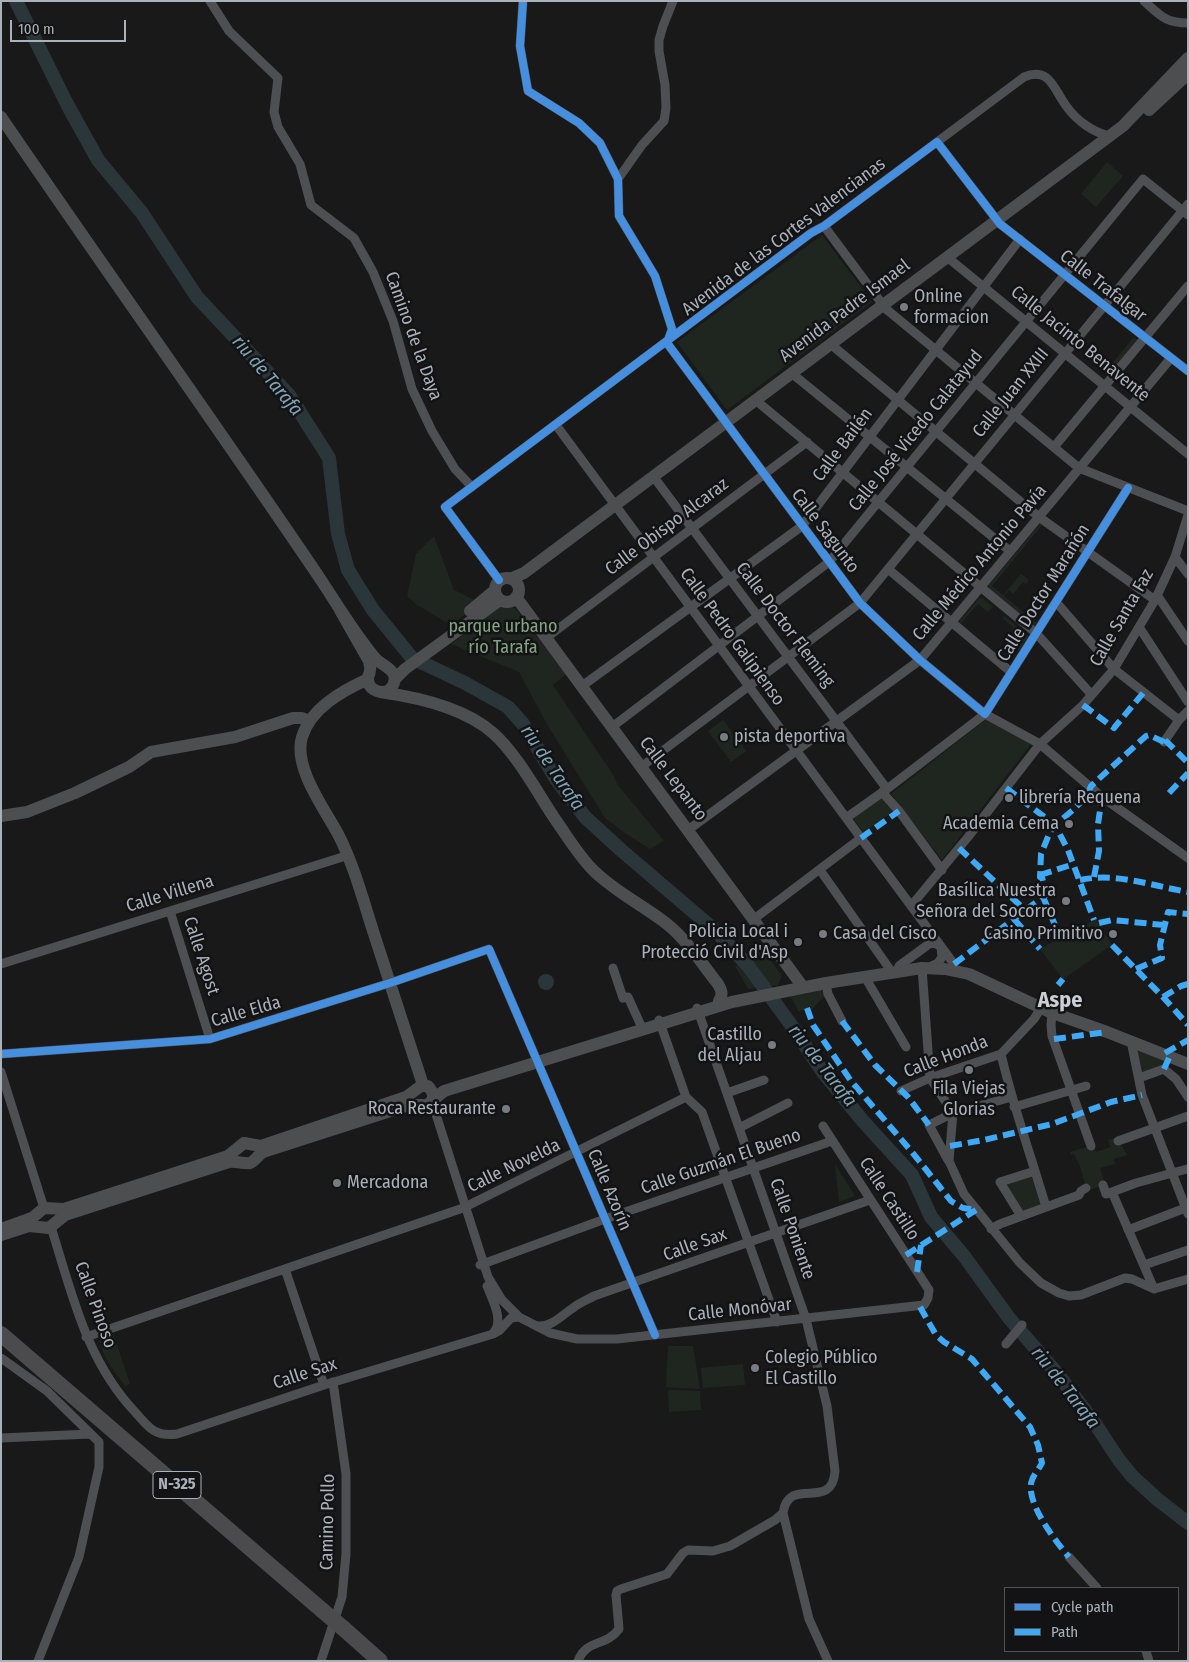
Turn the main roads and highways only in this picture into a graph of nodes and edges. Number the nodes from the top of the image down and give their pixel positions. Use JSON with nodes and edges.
{"nodes":[{"id":1,"x":1188,"y":58,"type":"edge"},
{"id":2,"x":1188,"y":74,"type":"edge"},
{"id":3,"x":2,"y":120,"type":"edge"},
{"id":4,"x":998,"y":222,"type":"junction"},
{"id":5,"x":884,"y":307,"type":"junction"},
{"id":6,"x":727,"y":424,"type":"junction"},
{"id":7,"x":507,"y":589,"type":"junction"},
{"id":8,"x":381,"y":678,"type":"junction"},
{"id":9,"x":310,"y":721,"type":"junction"},
{"id":10,"x":1,"y":816,"type":"edge"},
{"id":11,"x":931,"y":966,"type":"junction"},
{"id":12,"x":969,"y":974,"type":"junction"},
{"id":13,"x":802,"y":985,"type":"junction"},
{"id":14,"x":736,"y":998,"type":"junction"},
{"id":15,"x":719,"y":1001,"type":"junction"},
{"id":16,"x":698,"y":1010,"type":"junction"},
{"id":17,"x":1188,"y":1064,"type":"edge"},
{"id":18,"x":425,"y":1096,"type":"junction"},
{"id":19,"x":254,"y":1152,"type":"junction"},
{"id":20,"x":239,"y":1155,"type":"junction"},
{"id":21,"x":47,"y":1218,"type":"junction"},
{"id":22,"x":1,"y":1229,"type":"edge"},
{"id":23,"x":1,"y":1235,"type":"edge"},
{"id":24,"x":1,"y":1334,"type":"edge"},
{"id":25,"x":1,"y":1342,"type":"edge"},
{"id":26,"x":31,"y":1359,"type":"junction"},
{"id":27,"x":380,"y":1661,"type":"edge"}],
"edges":[{"from":1,"to":4,"type":"main road","name":"Avenida Padre Ismael"},
{"from":2,"to":4,"type":"main road","name":"Avenida Padre Ismael"},
{"from":3,"to":8,"type":"main road"},
{"from":4,"to":5,"type":"main road","name":"Avenida Padre Ismael"},
{"from":5,"to":6,"type":"main road","name":"Avenida Padre Ismael"},
{"from":5,"to":6,"type":"main road","name":"Avenida Padre Ismael"},
{"from":6,"to":7,"type":"main road","name":"Avenida Padre Ismael"},
{"from":7,"to":8,"type":"main road","name":"Avenida Padre Ismael"},
{"from":7,"to":13,"type":"main road","name":"Calle Lepanto"},
{"from":8,"to":9,"type":"main road"},
{"from":8,"to":14,"type":"main road"},
{"from":8,"to":15,"type":"main road"},
{"from":9,"to":10,"type":"main road"},
{"from":9,"to":18,"type":"main road"},
{"from":11,"to":12,"type":"main road"},
{"from":11,"to":12,"type":"main road"},
{"from":11,"to":13,"type":"main road"},
{"from":11,"to":13,"type":"main road"},
{"from":12,"to":17,"type":"main road"},
{"from":13,"to":14,"type":"main road"},
{"from":14,"to":15,"type":"main road"},
{"from":14,"to":16,"type":"main road"},
{"from":15,"to":16,"type":"main road"},
{"from":16,"to":18,"type":"main road"},
{"from":18,"to":19,"type":"main road"},
{"from":19,"to":20,"type":"main road"},
{"from":19,"to":20,"type":"main road"},
{"from":20,"to":21,"type":"main road"},
{"from":21,"to":22,"type":"main road"},
{"from":21,"to":23,"type":"main road"},
{"from":24,"to":26,"type":"highway","number":"N-325"},
{"from":25,"to":26,"type":"highway","number":"N-325"},
{"from":26,"to":27,"type":"highway","number":"N-325","bridge":true}]}
